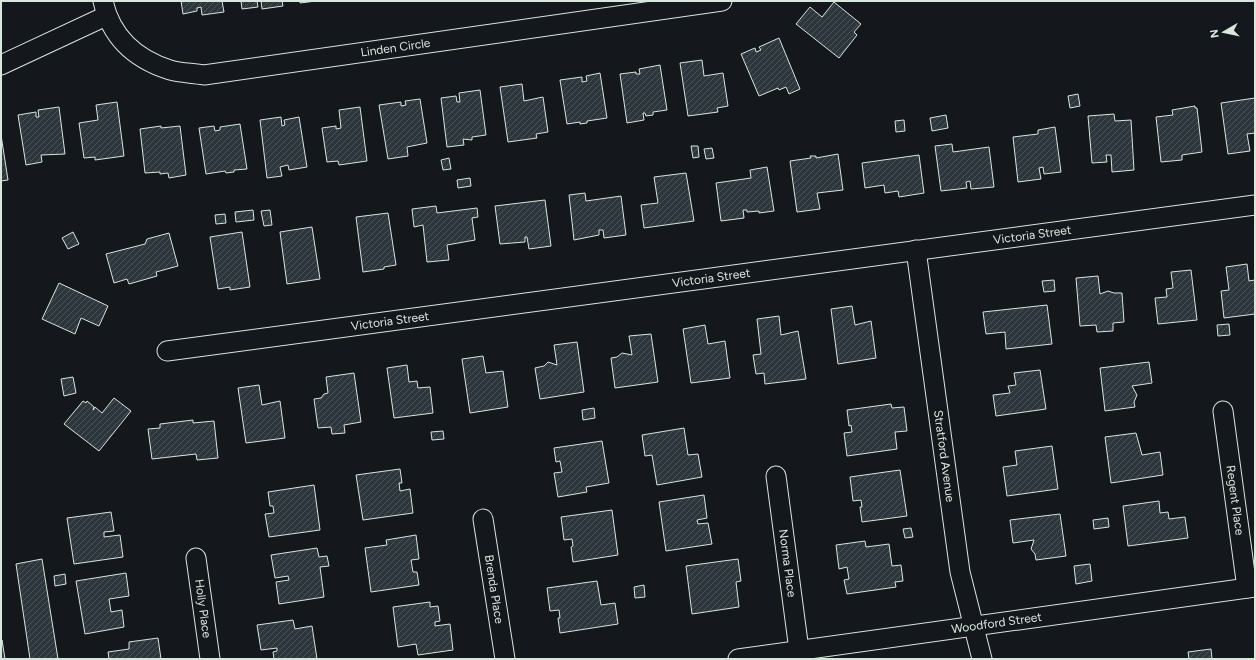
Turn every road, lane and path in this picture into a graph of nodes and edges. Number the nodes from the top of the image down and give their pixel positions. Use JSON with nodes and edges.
{"nodes":[{"id":1,"x":722,"y":1,"type":"edge"},
{"id":2,"x":104,"y":8,"type":"edge"},
{"id":3,"x":1,"y":65,"type":"edge"},
{"id":4,"x":1255,"y":205,"type":"edge"},
{"id":5,"x":916,"y":250,"type":"junction"},
{"id":6,"x":167,"y":351,"type":"dead end"},
{"id":7,"x":1223,"y":411,"type":"dead end"},
{"id":8,"x":776,"y":476,"type":"dead end"},
{"id":9,"x":483,"y":519,"type":"dead end"},
{"id":10,"x":196,"y":558,"type":"dead end"},
{"id":11,"x":1251,"y":588,"type":"edge"},
{"id":12,"x":973,"y":626,"type":"junction"},
{"id":13,"x":799,"y":650,"type":"junction"},
{"id":14,"x":210,"y":659,"type":"edge"},
{"id":15,"x":505,"y":659,"type":"edge"},
{"id":16,"x":738,"y":659,"type":"edge"},
{"id":17,"x":982,"y":659,"type":"edge"}],
"edges":[{"from":1,"to":2,"type":"street","name":"Linden Circle"},
{"from":2,"to":3,"type":"street"},
{"from":4,"to":5,"type":"street","name":"Victoria Street"},
{"from":5,"to":6,"type":"street","name":"Victoria Street"},
{"from":5,"to":12,"type":"street","name":"Stratford Avenue"},
{"from":7,"to":11,"type":"street","name":"Regent Place"},
{"from":8,"to":13,"type":"street","name":"Norma Place"},
{"from":9,"to":15,"type":"street","name":"Brenda Place"},
{"from":10,"to":14,"type":"street","name":"Holly Place"},
{"from":11,"to":12,"type":"street","name":"Woodford Street"},
{"from":12,"to":13,"type":"street","name":"Woodford Street"},
{"from":12,"to":17,"type":"street","name":"Stratford Avenue"},
{"from":13,"to":16,"type":"street","name":"Woodford Street"}]}
